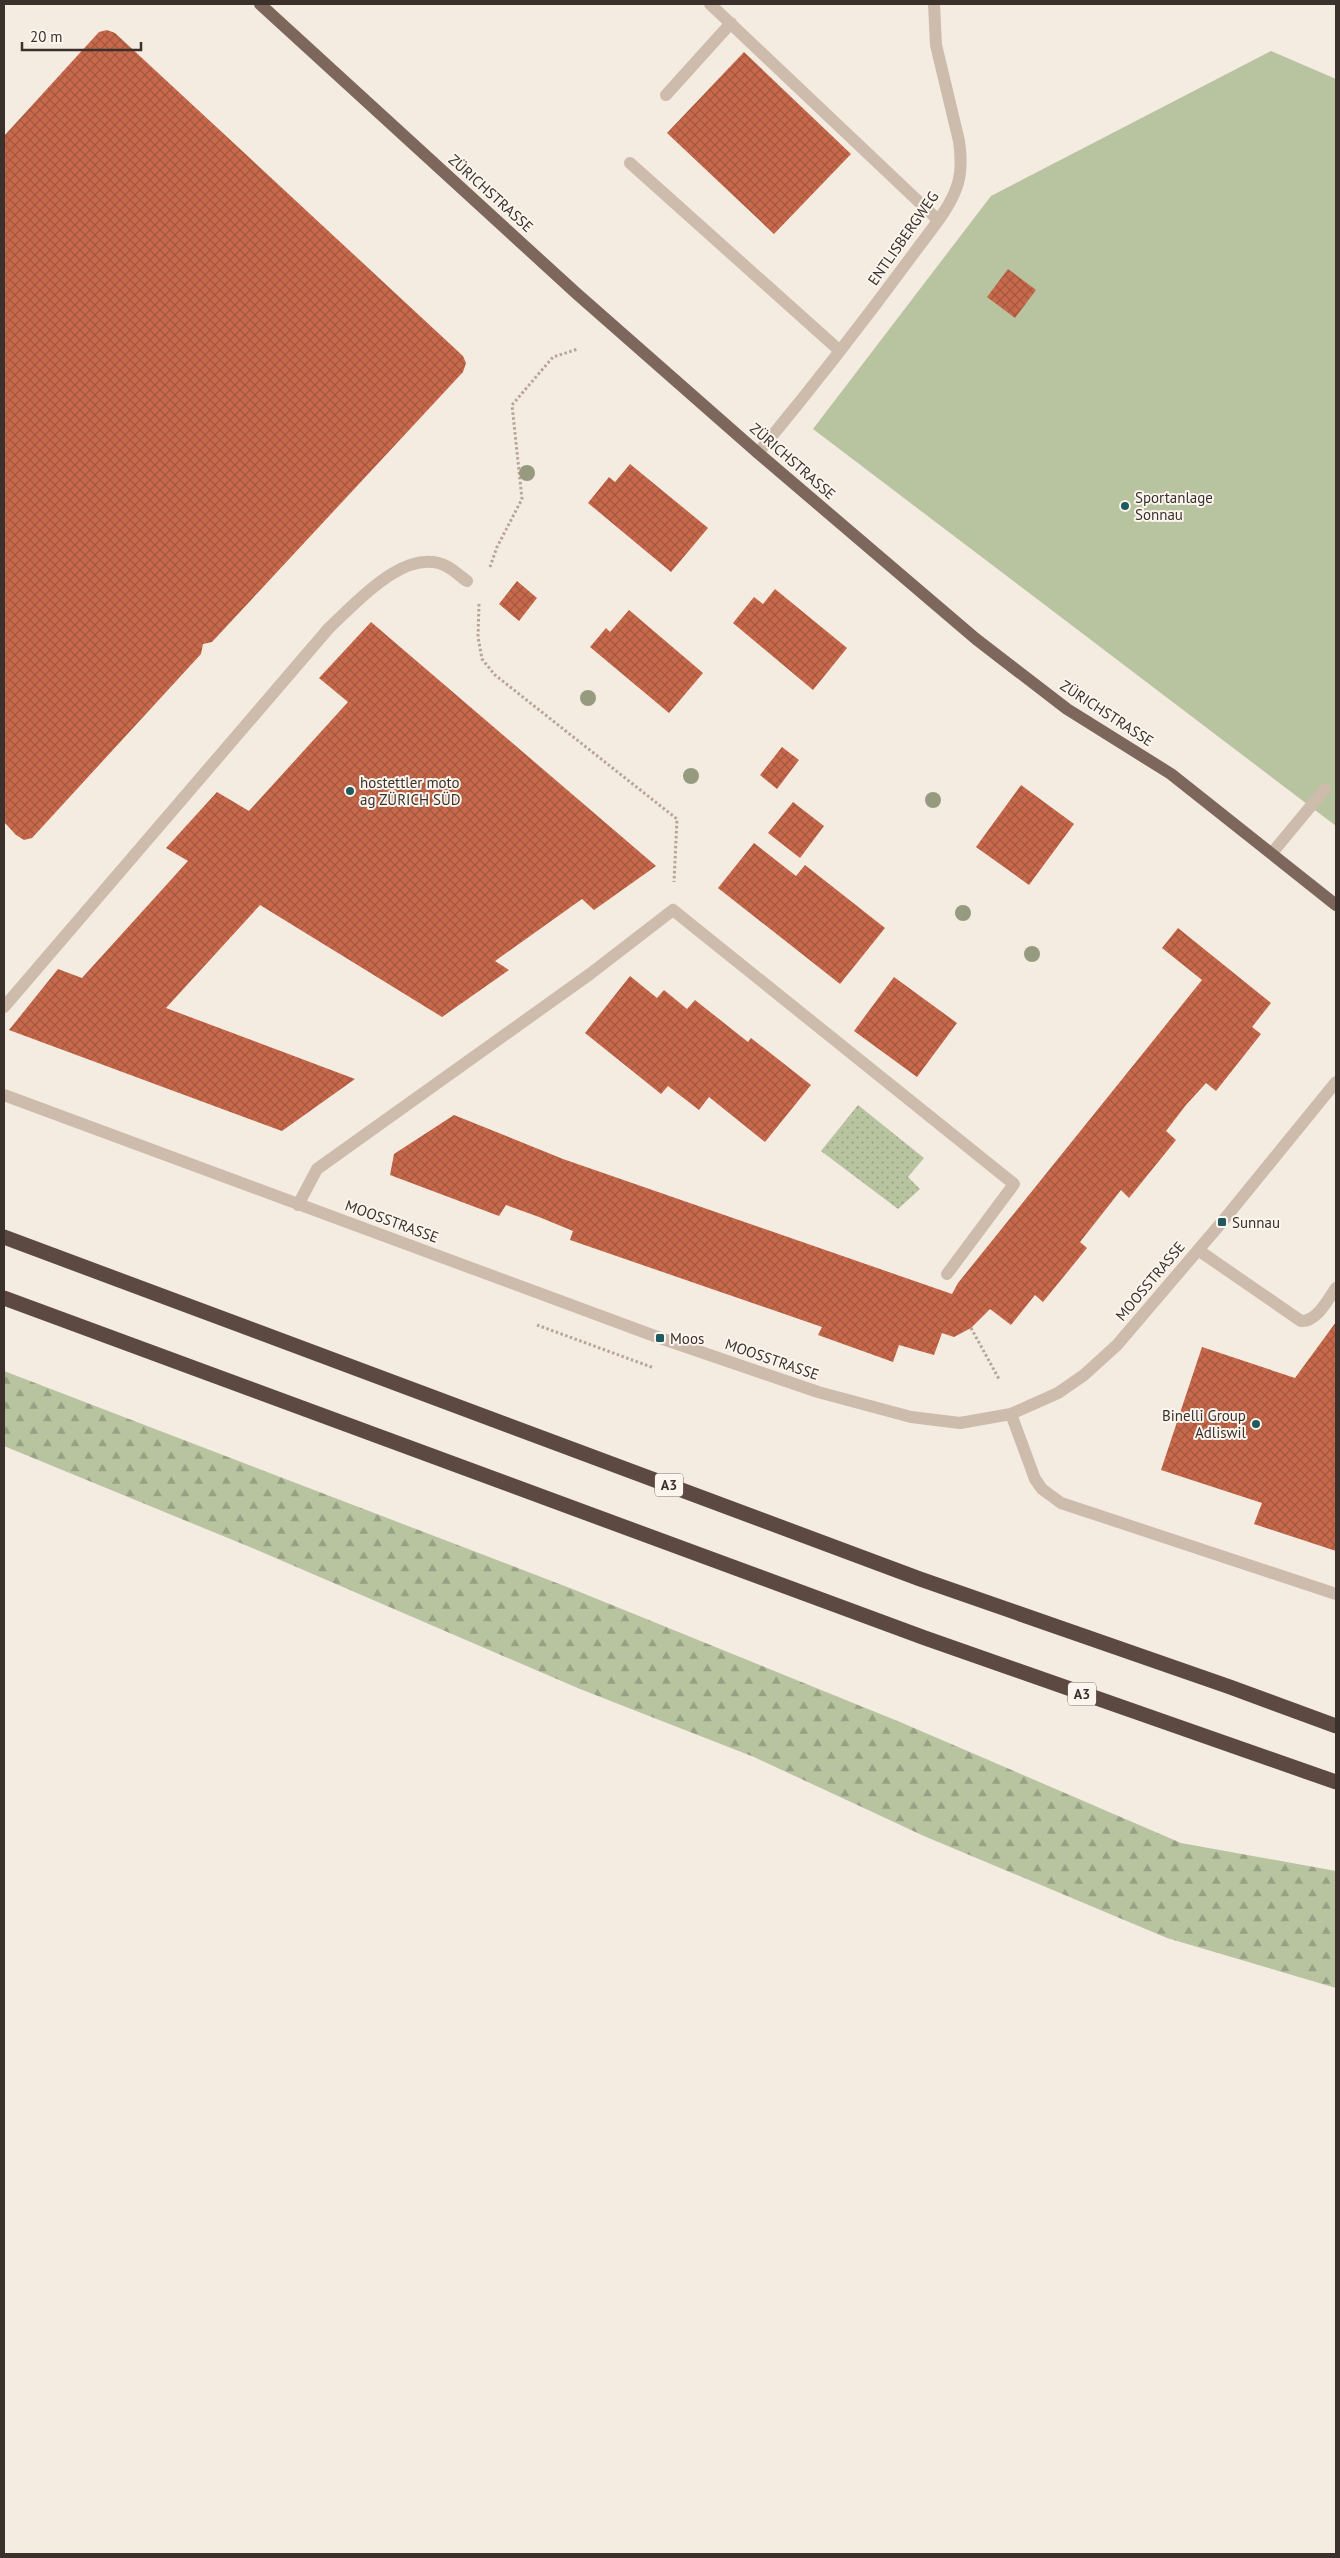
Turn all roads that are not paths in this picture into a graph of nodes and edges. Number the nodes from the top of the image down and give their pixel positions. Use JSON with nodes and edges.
{"nodes":[{"id":1,"x":260,"y":4,"type":"edge"},
{"id":2,"x":710,"y":4,"type":"edge"},
{"id":3,"x":934,"y":4,"type":"edge"},
{"id":4,"x":731,"y":24,"type":"junction"},
{"id":5,"x":666,"y":95,"type":"dead end"},
{"id":6,"x":630,"y":163,"type":"dead end"},
{"id":7,"x":937,"y":220,"type":"junction"},
{"id":8,"x":840,"y":351,"type":"junction"},
{"id":9,"x":758,"y":453,"type":"junction"},
{"id":10,"x":466,"y":582,"type":"dead end"},
{"id":11,"x":1325,"y":789,"type":"dead end"},
{"id":12,"x":1272,"y":853,"type":"junction"},
{"id":13,"x":1336,"y":905,"type":"edge"},
{"id":14,"x":4,"y":1007,"type":"edge"},
{"id":15,"x":1336,"y":1082,"type":"edge"},
{"id":16,"x":4,"y":1095,"type":"edge"},
{"id":17,"x":298,"y":1205,"type":"junction"},
{"id":18,"x":4,"y":1238,"type":"edge"},
{"id":19,"x":1198,"y":1250,"type":"junction"},
{"id":20,"x":947,"y":1274,"type":"dead end"},
{"id":21,"x":1336,"y":1288,"type":"edge"},
{"id":22,"x":4,"y":1298,"type":"edge"},
{"id":23,"x":1011,"y":1414,"type":"junction"},
{"id":24,"x":1336,"y":1594,"type":"edge"},
{"id":25,"x":1336,"y":1726,"type":"edge"},
{"id":26,"x":1336,"y":1782,"type":"edge"}],
"edges":[{"from":1,"to":9,"type":"main road","name":"ZÜRICHSTRASSE"},
{"from":2,"to":4,"type":"street"},
{"from":3,"to":7,"type":"street","name":"ENTLISBERGWEG"},
{"from":4,"to":5,"type":"street"},
{"from":4,"to":7,"type":"street"},
{"from":6,"to":8,"type":"street"},
{"from":7,"to":8,"type":"street","name":"ENTLISBERGWEG"},
{"from":8,"to":9,"type":"street","name":"ENTLISBERGWEG"},
{"from":9,"to":12,"type":"main road","name":"ZÜRICHSTRASSE"},
{"from":10,"to":14,"type":"street"},
{"from":11,"to":12,"type":"street"},
{"from":12,"to":13,"type":"main road","name":"ZÜRICHSTRASSE"},
{"from":15,"to":19,"type":"street","name":"MOOSSTRASSE"},
{"from":16,"to":17,"type":"street","name":"MOOSSTRASSE"},
{"from":17,"to":20,"type":"street"},
{"from":17,"to":23,"type":"street","name":"MOOSSTRASSE"},
{"from":18,"to":25,"type":"highway","number":"A3"},
{"from":19,"to":21,"type":"street"},
{"from":19,"to":23,"type":"street","name":"MOOSSTRASSE"},
{"from":22,"to":26,"type":"highway","number":"A3"},
{"from":23,"to":24,"type":"street"}]}
